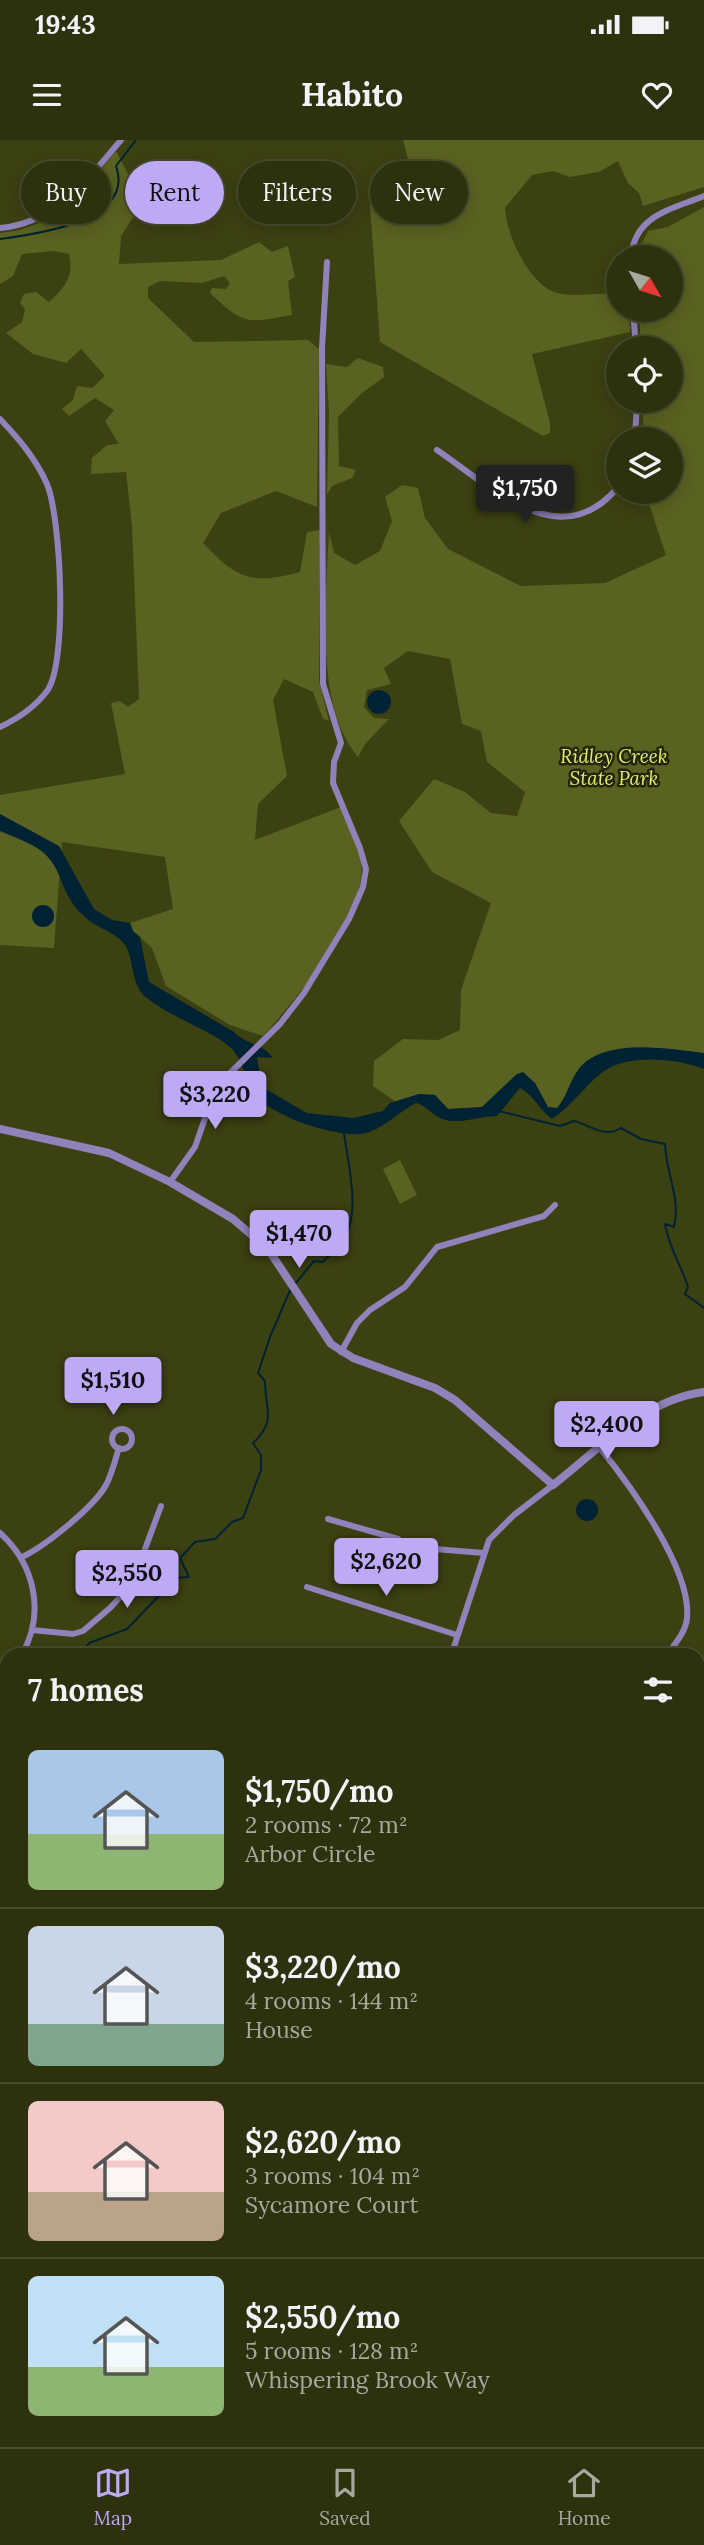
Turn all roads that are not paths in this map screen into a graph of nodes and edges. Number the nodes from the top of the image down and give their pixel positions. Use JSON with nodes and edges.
{"nodes":[{"id":1,"x":121,"y":140,"type":"edge"},
{"id":2,"x":704,"y":195,"type":"edge"},
{"id":3,"x":0,"y":228,"type":"edge"},
{"id":4,"x":632,"y":245,"type":"edge"},
{"id":5,"x":327,"y":262,"type":"dead end"},
{"id":6,"x":0,"y":419,"type":"edge"},
{"id":7,"x":437,"y":450,"type":"dead end"},
{"id":8,"x":606,"y":500,"type":"edge"},
{"id":9,"x":0,"y":727,"type":"edge"},
{"id":10,"x":0,"y":1129,"type":"edge"},
{"id":11,"x":170,"y":1182,"type":"junction"},
{"id":12,"x":555,"y":1205,"type":"dead end"},
{"id":13,"x":341,"y":1352,"type":"junction"},
{"id":14,"x":704,"y":1391,"type":"edge"},
{"id":15,"x":119,"y":1448,"type":"dead end"},
{"id":16,"x":600,"y":1448,"type":"junction"},
{"id":17,"x":553,"y":1485,"type":"junction"},
{"id":18,"x":162,"y":1506,"type":"dead end"},
{"id":19,"x":328,"y":1519,"type":"dead end"},
{"id":20,"x":0,"y":1533,"type":"edge"},
{"id":21,"x":484,"y":1553,"type":"junction"},
{"id":22,"x":22,"y":1557,"type":"junction"},
{"id":23,"x":307,"y":1587,"type":"dead end"},
{"id":24,"x":32,"y":1630,"type":"junction"},
{"id":25,"x":457,"y":1635,"type":"junction"},
{"id":26,"x":24,"y":1648,"type":"edge"},
{"id":27,"x":453,"y":1648,"type":"edge"},
{"id":28,"x":672,"y":1648,"type":"edge"}],
"edges":[{"from":1,"to":3,"type":"street"},
{"from":2,"to":4,"type":"street"},
{"from":5,"to":11,"type":"street"},
{"from":6,"to":9,"type":"street"},
{"from":7,"to":8,"type":"street"},
{"from":10,"to":11,"type":"street"},
{"from":11,"to":13,"type":"street"},
{"from":12,"to":13,"type":"street"},
{"from":13,"to":17,"type":"street"},
{"from":14,"to":16,"type":"street"},
{"from":15,"to":22,"type":"street"},
{"from":16,"to":17,"type":"street"},
{"from":16,"to":28,"type":"street"},
{"from":17,"to":21,"type":"street"},
{"from":18,"to":24,"type":"street"},
{"from":19,"to":21,"type":"street"},
{"from":20,"to":22,"type":"street"},
{"from":21,"to":25,"type":"street"},
{"from":22,"to":24,"type":"street"},
{"from":23,"to":25,"type":"street"},
{"from":24,"to":26,"type":"street"},
{"from":25,"to":27,"type":"street"}]}
